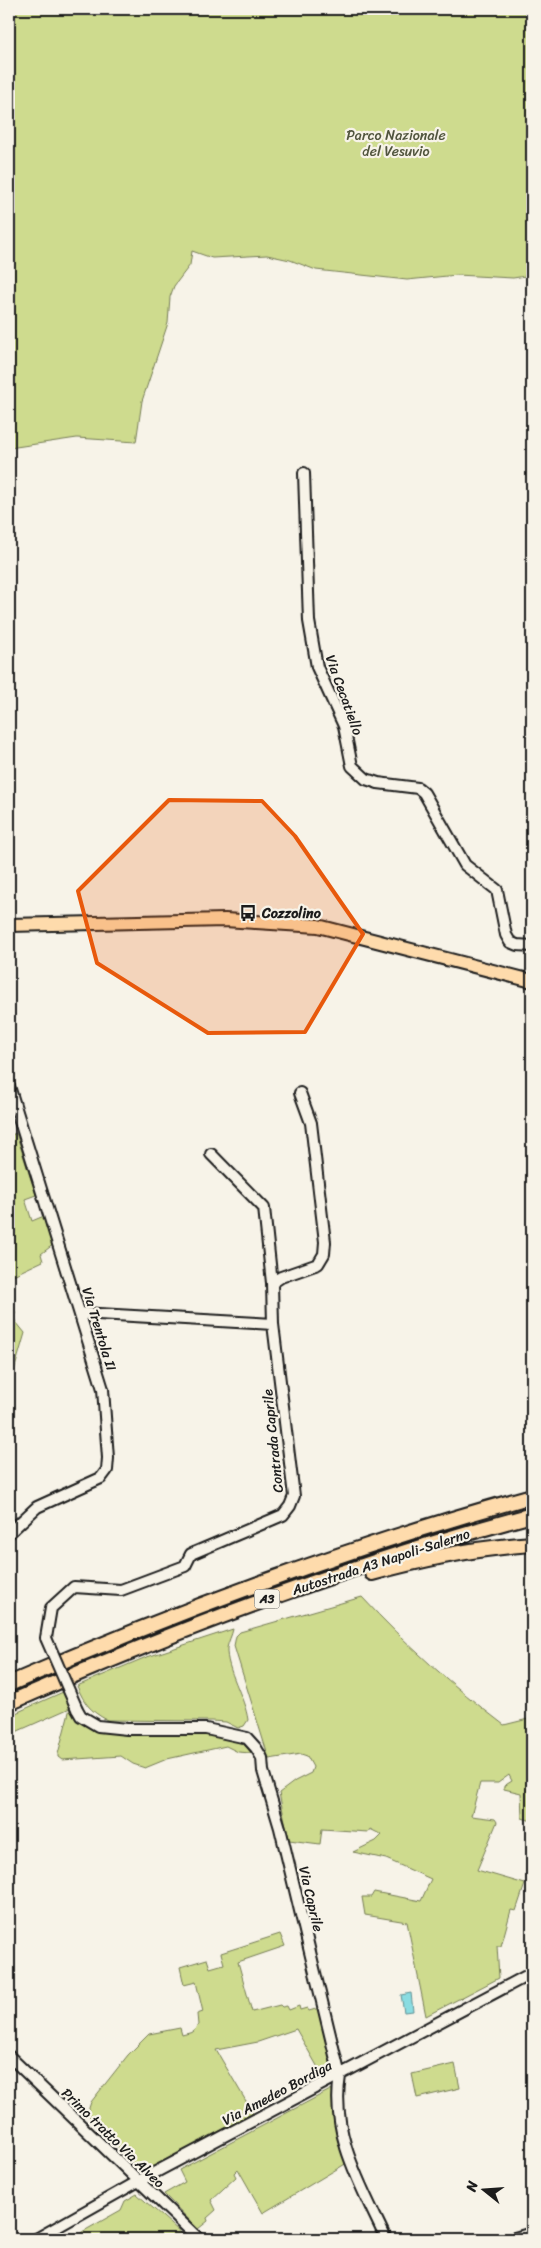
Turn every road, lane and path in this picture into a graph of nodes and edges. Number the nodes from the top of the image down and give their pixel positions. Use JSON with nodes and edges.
{"nodes":[{"id":1,"x":304,"y":473,"type":"dead end"},
{"id":2,"x":9,"y":925,"type":"edge"},
{"id":3,"x":532,"y":946,"type":"edge"},
{"id":4,"x":532,"y":981,"type":"edge"},
{"id":5,"x":9,"y":1086,"type":"edge"},
{"id":6,"x":300,"y":1093,"type":"dead end"},
{"id":7,"x":211,"y":1154,"type":"dead end"},
{"id":8,"x":272,"y":1283,"type":"junction"},
{"id":9,"x":81,"y":1313,"type":"junction"},
{"id":10,"x":274,"y":1324,"type":"junction"},
{"id":11,"x":532,"y":1496,"type":"edge"},
{"id":12,"x":532,"y":1515,"type":"edge"},
{"id":13,"x":9,"y":1533,"type":"edge"},
{"id":14,"x":532,"y":1544,"type":"edge"},
{"id":15,"x":251,"y":1605,"type":"junction"},
{"id":16,"x":9,"y":1684,"type":"edge"},
{"id":17,"x":9,"y":1703,"type":"edge"},
{"id":18,"x":77,"y":1709,"type":"joint"},
{"id":19,"x":532,"y":1974,"type":"edge"},
{"id":20,"x":9,"y":2056,"type":"edge"},
{"id":21,"x":340,"y":2076,"type":"junction"},
{"id":22,"x":138,"y":2182,"type":"junction"},
{"id":23,"x":532,"y":2232,"type":"edge"},
{"id":24,"x":36,"y":2239,"type":"edge"},
{"id":25,"x":198,"y":2239,"type":"edge"},
{"id":26,"x":386,"y":2239,"type":"edge"},
{"id":27,"x":511,"y":2239,"type":"edge"}],
"edges":[{"from":1,"to":3,"type":"street","name":"Via Cecatiello"},
{"from":2,"to":4,"type":"main road"},
{"from":5,"to":9,"type":"street","name":"Via Trentola II"},
{"from":6,"to":8,"type":"street"},
{"from":7,"to":8,"type":"street","name":"Contrada Caprile"},
{"from":8,"to":10,"type":"street","name":"Contrada Caprile"},
{"from":9,"to":10,"type":"street"},
{"from":9,"to":13,"type":"street","name":"Via Trentola II"},
{"from":10,"to":18,"type":"street","name":"Contrada Caprile","bridge":true},
{"from":11,"to":16,"type":"highway","name":"Autostrada A3 Napoli-Salerno","number":"A3"},
{"from":12,"to":15,"type":"highway","name":"Autostrada A3 Napoli-Salerno","number":"A3"},
{"from":14,"to":15,"type":"highway"},
{"from":15,"to":17,"type":"highway","name":"Autostrada A3 Napoli-Salerno","number":"A3"},
{"from":18,"to":21,"type":"street","name":"Via Caprile"},
{"from":19,"to":21,"type":"street","name":"Via Amedeo Bordiga"},
{"from":20,"to":22,"type":"street","name":"Primo tratto Via Alveo"},
{"from":21,"to":22,"type":"street","name":"Via Amedeo Bordiga"},
{"from":21,"to":26,"type":"street","name":"Via Caprile"},
{"from":22,"to":24,"type":"street","name":"Via Amedeo Bordiga"},
{"from":22,"to":25,"type":"street","name":"Primo tratto Via Alveo"},
{"from":23,"to":27,"type":"street"}]}
